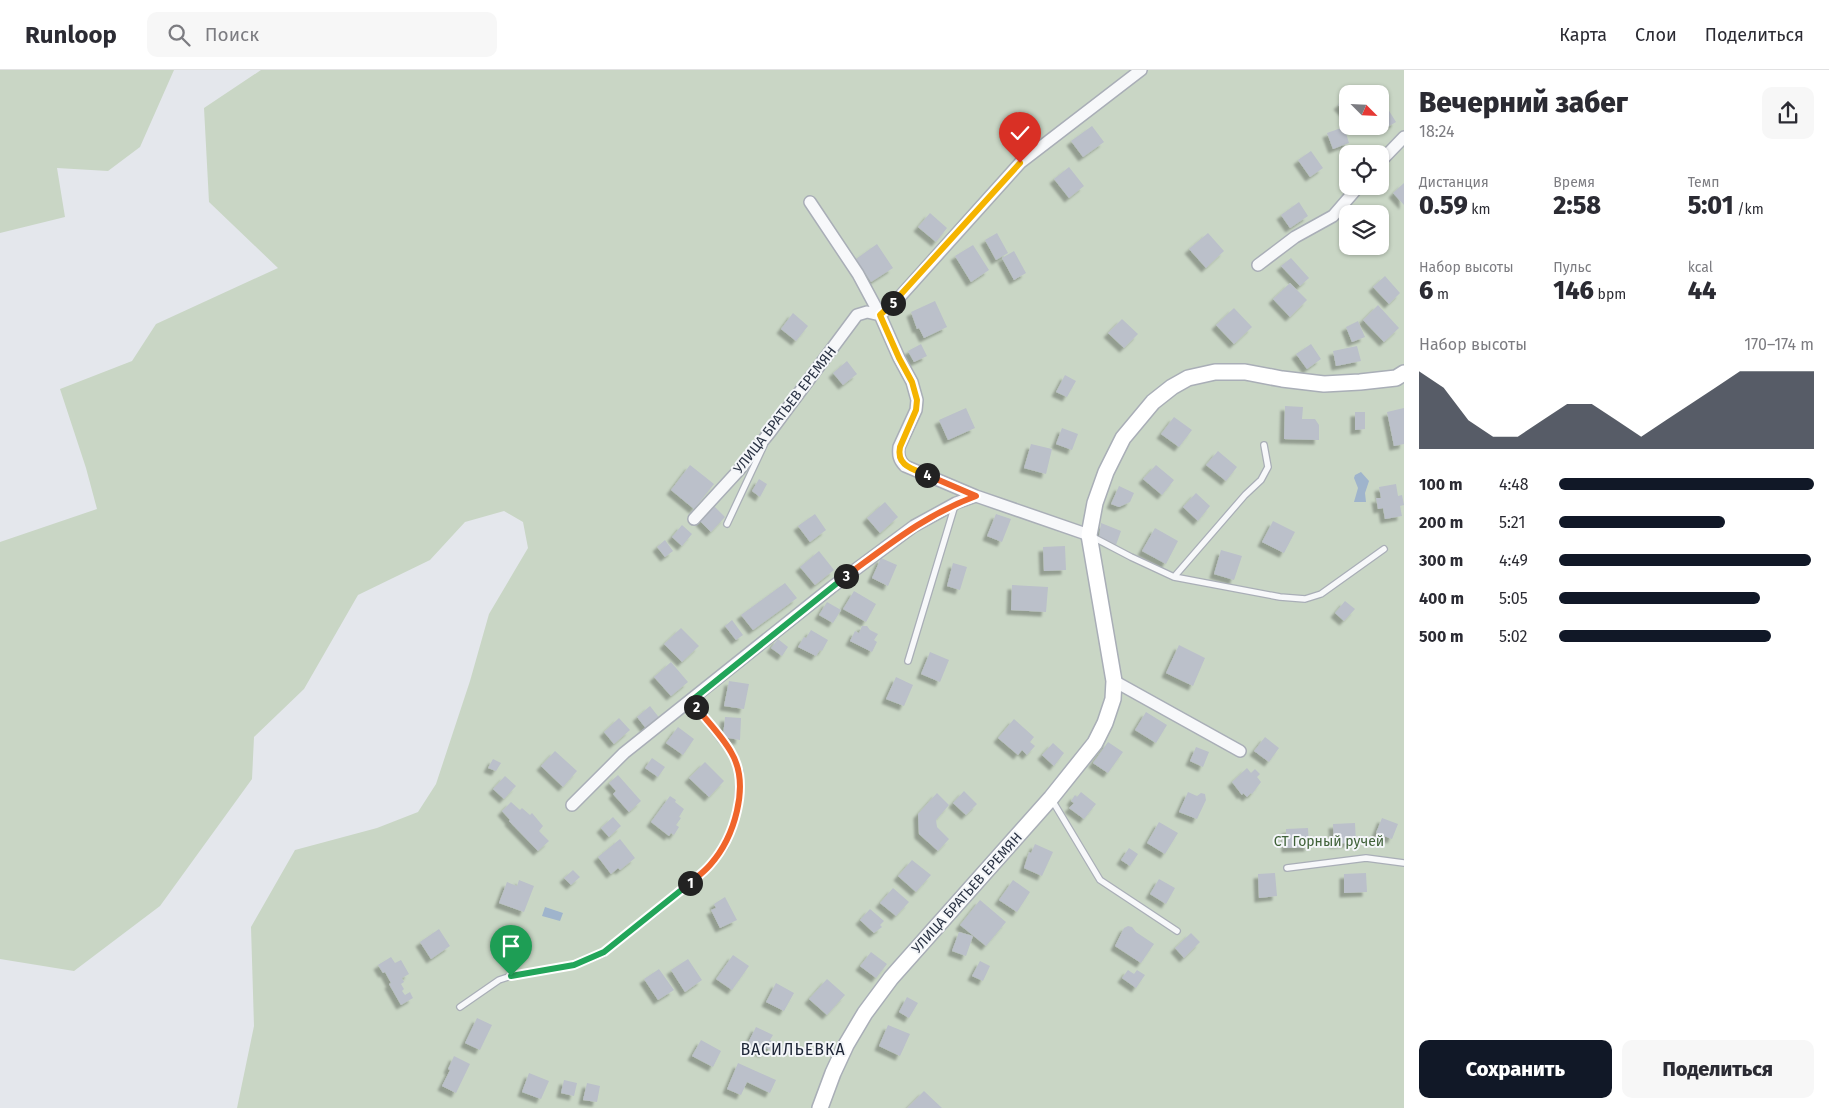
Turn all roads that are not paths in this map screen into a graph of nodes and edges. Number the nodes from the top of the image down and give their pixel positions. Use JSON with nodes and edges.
{"nodes":[{"id":1,"x":1141,"y":70,"type":"edge"},
{"id":2,"x":1404,"y":137,"type":"edge"},
{"id":3,"x":1389,"y":153,"type":"edge"},
{"id":4,"x":1351,"y":195,"type":"edge"},
{"id":5,"x":810,"y":202,"type":"dead end"},
{"id":6,"x":1258,"y":265,"type":"dead end"},
{"id":7,"x":880,"y":315,"type":"junction"},
{"id":8,"x":1404,"y":373,"type":"edge"},
{"id":9,"x":770,"y":432,"type":"junction"},
{"id":10,"x":1264,"y":445,"type":"dead end"},
{"id":11,"x":976,"y":496,"type":"junction"},
{"id":12,"x":956,"y":504,"type":"junction"},
{"id":13,"x":694,"y":519,"type":"dead end"},
{"id":14,"x":727,"y":524,"type":"dead end"},
{"id":15,"x":1089,"y":535,"type":"junction"},
{"id":16,"x":1384,"y":549,"type":"dead end"},
{"id":17,"x":1174,"y":577,"type":"junction"},
{"id":18,"x":908,"y":660,"type":"dead end"},
{"id":19,"x":1114,"y":681,"type":"junction"},
{"id":20,"x":691,"y":701,"type":"junction"},
{"id":21,"x":1240,"y":750,"type":"dead end"},
{"id":22,"x":1051,"y":798,"type":"junction"},
{"id":23,"x":572,"y":806,"type":"dead end"},
{"id":24,"x":1404,"y":863,"type":"edge"},
{"id":25,"x":1287,"y":868,"type":"dead end"},
{"id":26,"x":1177,"y":931,"type":"dead end"},
{"id":27,"x":460,"y":1007,"type":"dead end"},
{"id":28,"x":820,"y":1108,"type":"edge"}],
"edges":[{"from":1,"to":7,"type":"street"},
{"from":2,"to":3,"type":"street"},
{"from":4,"to":6,"type":"street"},
{"from":5,"to":7,"type":"street"},
{"from":7,"to":9,"type":"street","name":"УЛИЦА БРАТЬЕВ ЕРЕМЯН"},
{"from":7,"to":11,"type":"street"},
{"from":8,"to":15,"type":"street","name":"УЛИЦА БРАТЬЕВ ЕРЕМЯН"},
{"from":9,"to":13,"type":"street","name":"УЛИЦА БРАТЬЕВ ЕРЕМЯН"},
{"from":9,"to":14,"type":"lane"},
{"from":10,"to":17,"type":"lane"},
{"from":11,"to":12,"type":"street"},
{"from":11,"to":15,"type":"street"},
{"from":12,"to":18,"type":"lane"},
{"from":12,"to":20,"type":"street"},
{"from":15,"to":17,"type":"lane"},
{"from":15,"to":19,"type":"street","name":"УЛИЦА БРАТЬЕВ ЕРЕМЯН"},
{"from":16,"to":17,"type":"lane"},
{"from":19,"to":21,"type":"street"},
{"from":19,"to":22,"type":"street","name":"УЛИЦА БРАТЬЕВ ЕРЕМЯН"},
{"from":20,"to":23,"type":"street"},
{"from":20,"to":27,"type":"lane"},
{"from":22,"to":26,"type":"lane"},
{"from":22,"to":28,"type":"street","name":"УЛИЦА БРАТЬЕВ ЕРЕМЯН"},
{"from":24,"to":25,"type":"lane"}]}
